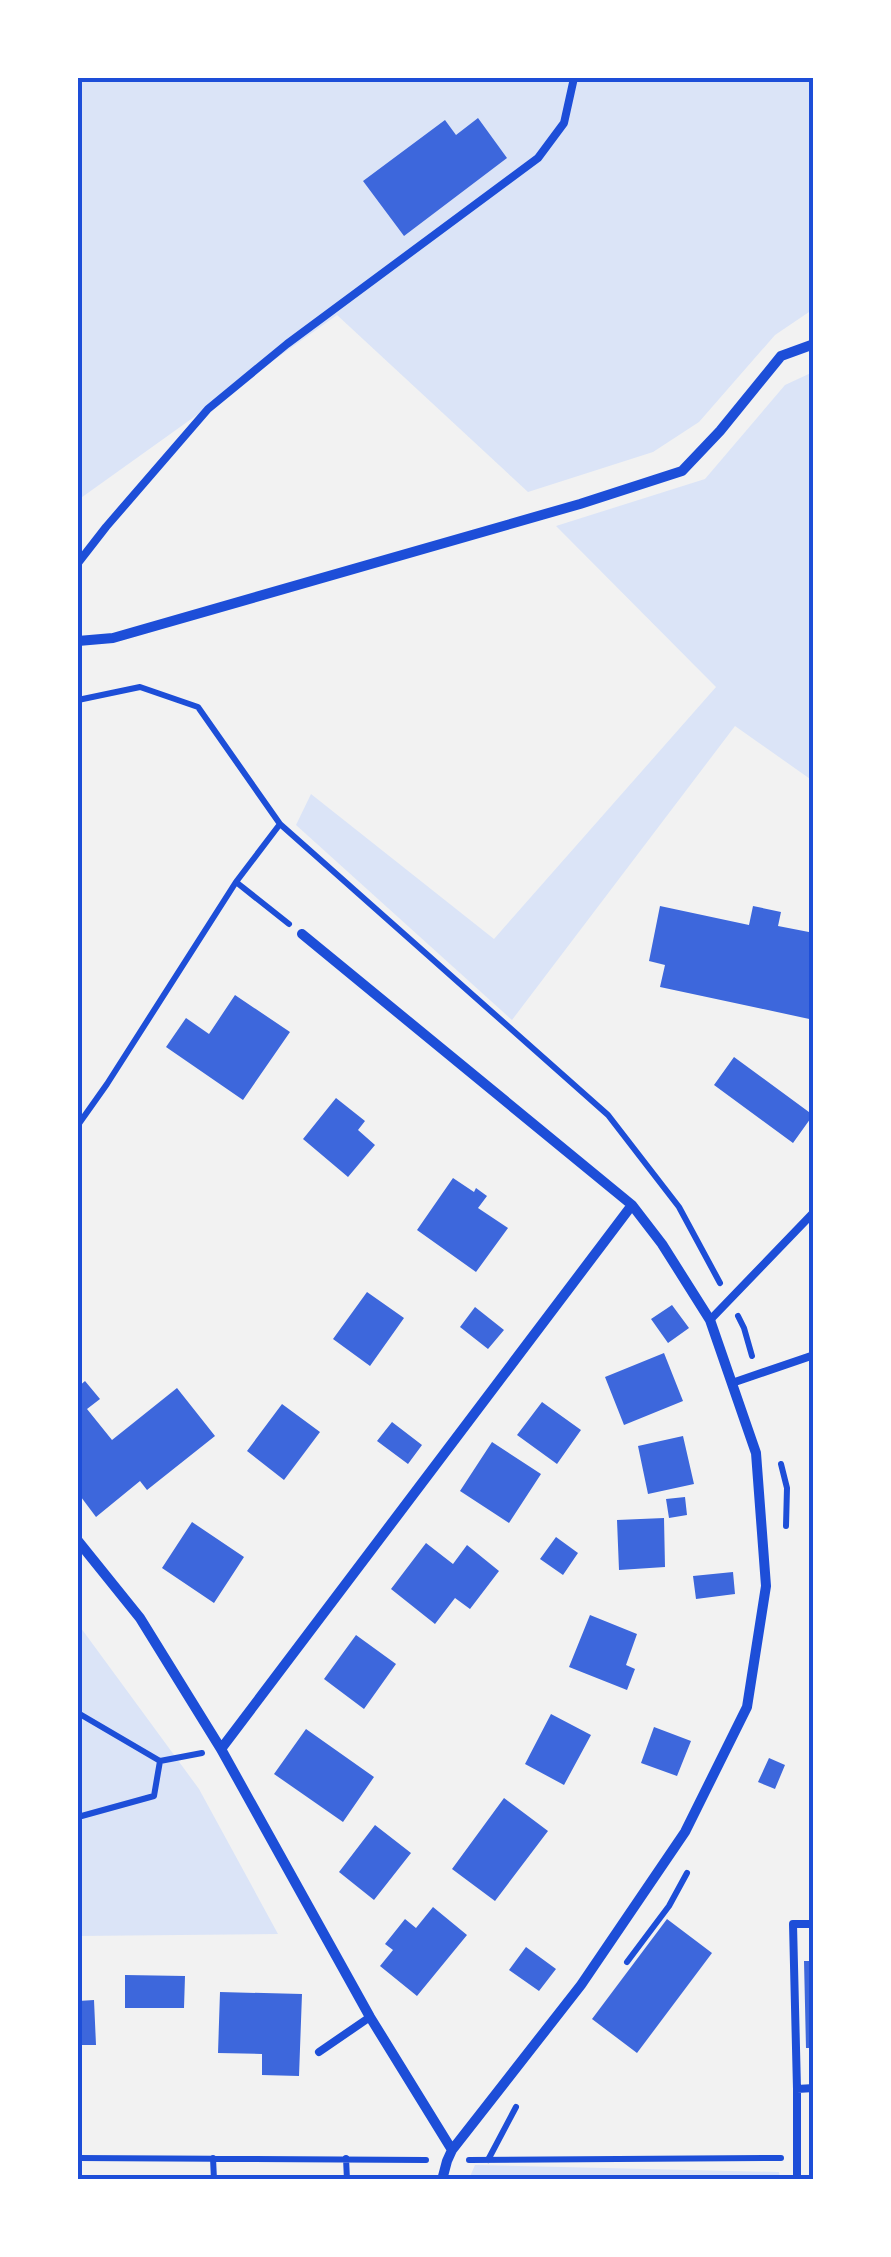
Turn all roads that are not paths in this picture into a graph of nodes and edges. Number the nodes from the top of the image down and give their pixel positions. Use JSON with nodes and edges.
{"nodes":[{"id":1,"x":574,"y":78,"type":"edge"},
{"id":2,"x":814,"y":344,"type":"edge"},
{"id":3,"x":78,"y":563,"type":"edge"},
{"id":4,"x":78,"y":642,"type":"edge"},
{"id":5,"x":302,"y":934,"type":"road end"},
{"id":6,"x":632,"y":1205,"type":"junction"},
{"id":7,"x":814,"y":1212,"type":"edge"},
{"id":8,"x":710,"y":1320,"type":"junction"},
{"id":9,"x":814,"y":1355,"type":"edge"},
{"id":10,"x":732,"y":1383,"type":"junction"},
{"id":11,"x":78,"y":1542,"type":"edge"},
{"id":12,"x":221,"y":1749,"type":"junction"},
{"id":13,"x":814,"y":1924,"type":"edge"},
{"id":14,"x":370,"y":2017,"type":"junction"},
{"id":15,"x":320,"y":2052,"type":"dead end"},
{"id":16,"x":796,"y":2088,"type":"junction"},
{"id":17,"x":814,"y":2088,"type":"edge"},
{"id":18,"x":452,"y":2150,"type":"junction"},
{"id":19,"x":442,"y":2180,"type":"edge"},
{"id":20,"x":797,"y":2180,"type":"edge"}],
"edges":[{"from":1,"to":3,"type":"lane"},
{"from":2,"to":4,"type":"street"},
{"from":5,"to":6,"type":"street"},
{"from":6,"to":8,"type":"street"},
{"from":6,"to":12,"type":"street"},
{"from":7,"to":8,"type":"lane"},
{"from":8,"to":10,"type":"street"},
{"from":9,"to":10,"type":"lane"},
{"from":10,"to":18,"type":"street"},
{"from":11,"to":12,"type":"street"},
{"from":12,"to":14,"type":"street"},
{"from":13,"to":16,"type":"lane"},
{"from":14,"to":15,"type":"lane"},
{"from":14,"to":18,"type":"street"},
{"from":16,"to":17,"type":"lane"},
{"from":16,"to":20,"type":"lane"},
{"from":18,"to":19,"type":"street"}]}
